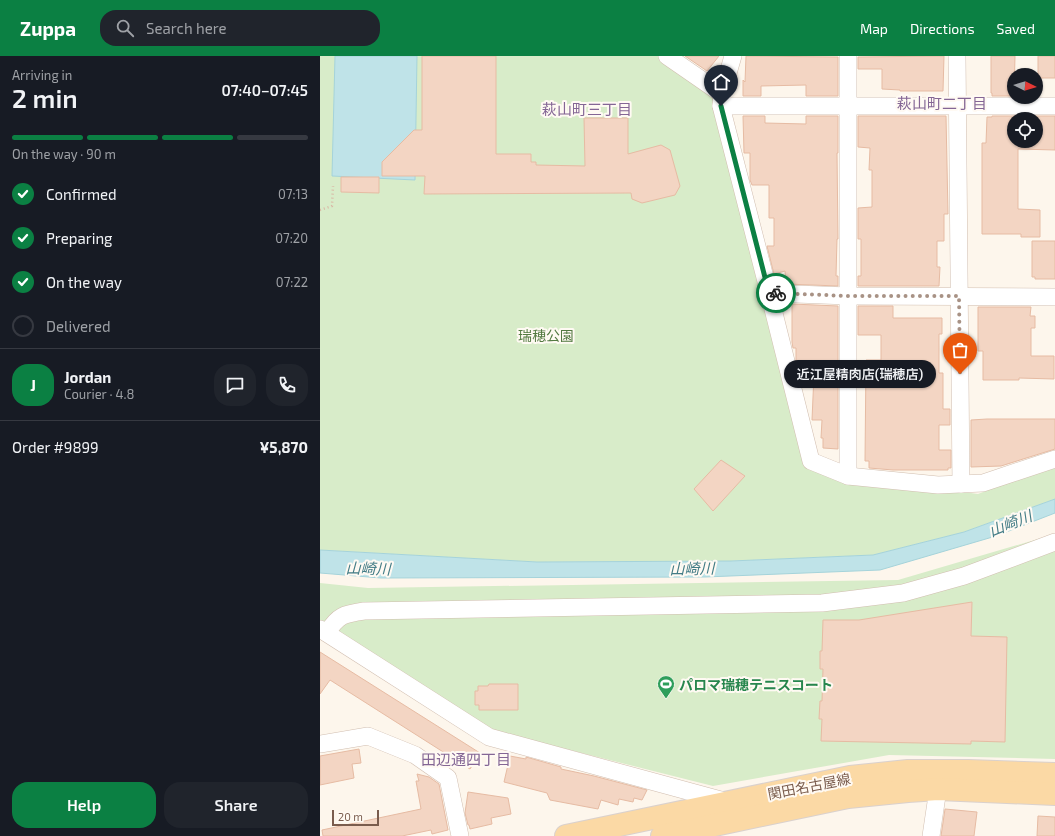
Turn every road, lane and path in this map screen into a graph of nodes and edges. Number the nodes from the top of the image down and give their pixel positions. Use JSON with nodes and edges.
{"nodes":[{"id":1,"x":667,"y":56,"type":"edge"},
{"id":2,"x":733,"y":56,"type":"edge"},
{"id":3,"x":848,"y":56,"type":"edge"},
{"id":4,"x":957,"y":56,"type":"edge"},
{"id":5,"x":722,"y":100,"type":"junction"},
{"id":6,"x":848,"y":106,"type":"junction"},
{"id":7,"x":958,"y":106,"type":"junction"},
{"id":8,"x":1055,"y":106,"type":"edge"},
{"id":9,"x":333,"y":186,"type":"dead end"},
{"id":10,"x":320,"y":210,"type":"edge"},
{"id":11,"x":769,"y":293,"type":"junction"},
{"id":12,"x":848,"y":296,"type":"junction"},
{"id":13,"x":959,"y":296,"type":"junction"},
{"id":14,"x":1055,"y":297,"type":"edge"},
{"id":15,"x":1055,"y":459,"type":"edge"},
{"id":16,"x":848,"y":476,"type":"junction"},
{"id":17,"x":961,"y":484,"type":"junction"},
{"id":18,"x":1055,"y":542,"type":"edge"},
{"id":19,"x":323,"y":631,"type":"edge"},
{"id":20,"x":320,"y":744,"type":"edge"},
{"id":21,"x":1055,"y":774,"type":"edge"},
{"id":22,"x":938,"y":790,"type":"junction"},
{"id":23,"x":1055,"y":794,"type":"edge"},
{"id":24,"x":728,"y":802,"type":"junction"},
{"id":25,"x":460,"y":836,"type":"edge"},
{"id":26,"x":566,"y":836,"type":"edge"},
{"id":27,"x":662,"y":836,"type":"edge"},
{"id":28,"x":932,"y":836,"type":"edge"}],
"edges":[{"from":1,"to":5,"type":"street"},
{"from":2,"to":5,"type":"street"},
{"from":3,"to":6,"type":"street"},
{"from":4,"to":7,"type":"street"},
{"from":5,"to":6,"type":"street"},
{"from":5,"to":11,"type":"street"},
{"from":6,"to":7,"type":"street"},
{"from":6,"to":12,"type":"street"},
{"from":7,"to":8,"type":"street"},
{"from":7,"to":13,"type":"street"},
{"from":9,"to":10,"type":"path"},
{"from":11,"to":12,"type":"street"},
{"from":11,"to":16,"type":"street"},
{"from":12,"to":13,"type":"street"},
{"from":12,"to":16,"type":"street"},
{"from":13,"to":14,"type":"street"},
{"from":13,"to":17,"type":"street"},
{"from":15,"to":17,"type":"street"},
{"from":16,"to":17,"type":"street"},
{"from":18,"to":19,"type":"street"},
{"from":19,"to":24,"type":"street"},
{"from":20,"to":25,"type":"street"},
{"from":21,"to":24,"type":"main road","name":"関田名古屋線"},
{"from":22,"to":23,"type":"main road","name":"関田名古屋線"},
{"from":22,"to":27,"type":"main road","name":"関田名古屋線"},
{"from":22,"to":28,"type":"street"},
{"from":24,"to":26,"type":"main road","name":"関田名古屋線"}]}
